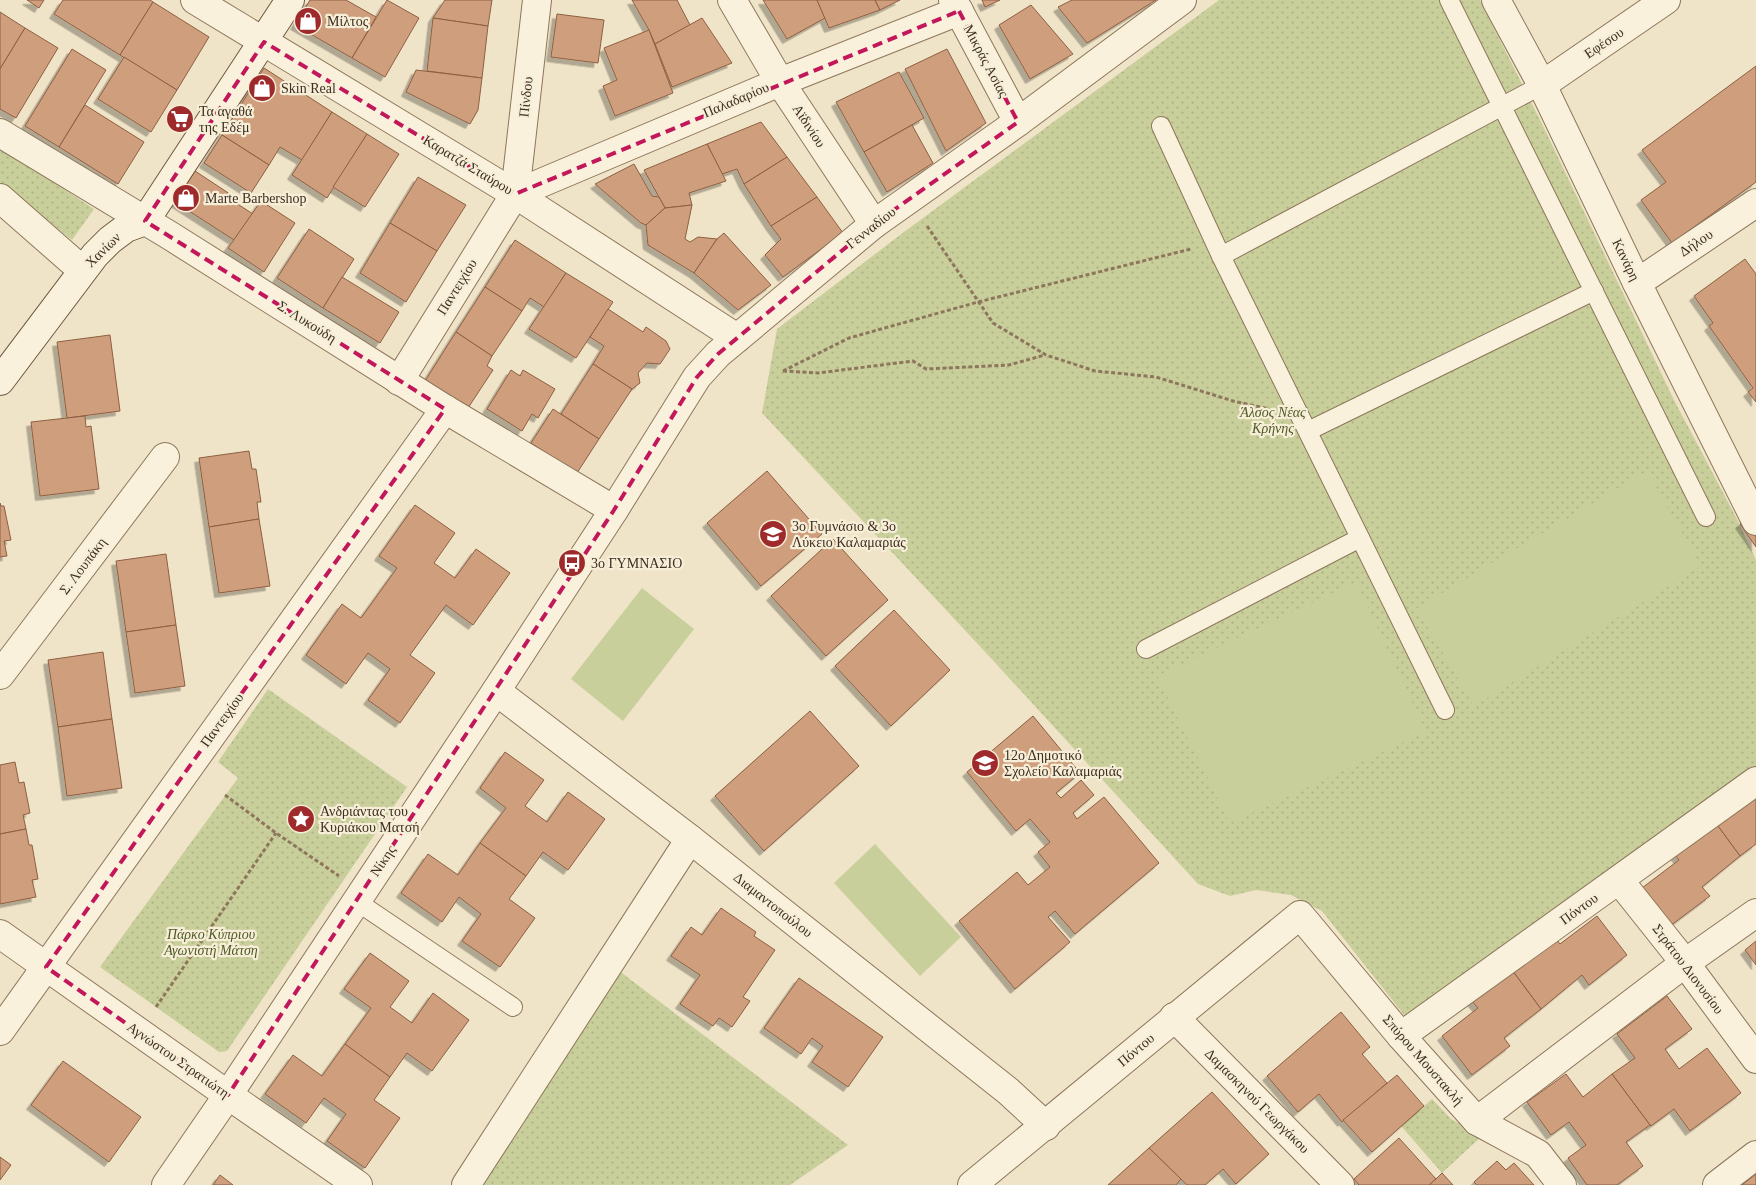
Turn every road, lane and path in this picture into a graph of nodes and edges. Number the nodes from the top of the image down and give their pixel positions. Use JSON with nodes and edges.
{"nodes":[{"id":1,"x":195,"y":0,"type":"edge"},
{"id":2,"x":290,"y":0,"type":"edge"},
{"id":3,"x":537,"y":0,"type":"edge"},
{"id":4,"x":732,"y":0,"type":"edge"},
{"id":5,"x":1182,"y":0,"type":"edge"},
{"id":6,"x":1449,"y":0,"type":"edge"},
{"id":7,"x":1496,"y":0,"type":"edge"},
{"id":8,"x":1666,"y":0,"type":"edge"},
{"id":9,"x":956,"y":5,"type":"edge"},
{"id":10,"x":264,"y":42,"type":"junction"},
{"id":11,"x":780,"y":82,"type":"junction"},
{"id":12,"x":1542,"y":86,"type":"junction"},
{"id":13,"x":1502,"y":106,"type":"junction"},
{"id":14,"x":1018,"y":122,"type":"junction"},
{"id":15,"x":1161,"y":126,"type":"dead end"},
{"id":16,"x":0,"y":133,"type":"edge"},
{"id":17,"x":515,"y":194,"type":"junction"},
{"id":18,"x":0,"y":198,"type":"edge"},
{"id":19,"x":1756,"y":203,"type":"edge"},
{"id":20,"x":145,"y":220,"type":"junction"},
{"id":21,"x":874,"y":224,"type":"junction"},
{"id":22,"x":927,"y":226,"type":"dead end"},
{"id":23,"x":1194,"y":248,"type":"dead end"},
{"id":24,"x":1221,"y":256,"type":"junction"},
{"id":25,"x":82,"y":270,"type":"junction"},
{"id":26,"x":1637,"y":283,"type":"junction"},
{"id":27,"x":1594,"y":291,"type":"junction"},
{"id":28,"x":978,"y":302,"type":"junction"},
{"id":29,"x":737,"y":338,"type":"junction"},
{"id":30,"x":1046,"y":355,"type":"junction"},
{"id":31,"x":0,"y":381,"type":"edge"},
{"id":32,"x":399,"y":381,"type":"junction"},
{"id":33,"x":444,"y":409,"type":"junction"},
{"id":34,"x":1270,"y":409,"type":"dead end"},
{"id":35,"x":1308,"y":431,"type":"junction"},
{"id":36,"x":165,"y":457,"type":"dead end"},
{"id":37,"x":614,"y":510,"type":"junction"},
{"id":38,"x":1706,"y":517,"type":"dead end"},
{"id":39,"x":1756,"y":521,"type":"edge"},
{"id":40,"x":1360,"y":538,"type":"junction"},
{"id":41,"x":1146,"y":649,"type":"dead end"},
{"id":42,"x":0,"y":675,"type":"edge"},
{"id":43,"x":496,"y":690,"type":"junction"},
{"id":44,"x":1445,"y":710,"type":"dead end"},
{"id":45,"x":1756,"y":781,"type":"edge"},
{"id":46,"x":225,"y":795,"type":"dead end"},
{"id":47,"x":276,"y":833,"type":"junction"},
{"id":48,"x":690,"y":839,"type":"junction"},
{"id":49,"x":1619,"y":880,"type":"junction"},
{"id":50,"x":350,"y":890,"type":"junction"},
{"id":51,"x":1756,"y":913,"type":"edge"},
{"id":52,"x":1300,"y":915,"type":"joint"},
{"id":53,"x":0,"y":934,"type":"edge"},
{"id":54,"x":1685,"y":963,"type":"junction"},
{"id":55,"x":46,"y":966,"type":"junction"},
{"id":56,"x":156,"y":1007,"type":"dead end"},
{"id":57,"x":513,"y":1007,"type":"dead end"},
{"id":58,"x":1174,"y":1017,"type":"junction"},
{"id":59,"x":0,"y":1031,"type":"edge"},
{"id":60,"x":1401,"y":1036,"type":"junction"},
{"id":61,"x":1756,"y":1059,"type":"edge"},
{"id":62,"x":228,"y":1095,"type":"junction"},
{"id":63,"x":1477,"y":1121,"type":"junction"},
{"id":64,"x":1046,"y":1126,"type":"junction"},
{"id":65,"x":1756,"y":1155,"type":"edge"},
{"id":66,"x":166,"y":1185,"type":"edge"},
{"id":67,"x":358,"y":1185,"type":"edge"},
{"id":68,"x":466,"y":1185,"type":"edge"},
{"id":69,"x":972,"y":1185,"type":"edge"},
{"id":70,"x":1340,"y":1185,"type":"edge"},
{"id":71,"x":1562,"y":1185,"type":"edge"},
{"id":72,"x":1716,"y":1185,"type":"edge"}],
"edges":[{"from":1,"to":10,"type":"street","name":"Καρατζά Σταύρου"},
{"from":2,"to":10,"type":"street"},
{"from":3,"to":17,"type":"street","name":"Πίνδου"},
{"from":4,"to":11,"type":"street","name":"Αϊδινίου"},
{"from":5,"to":14,"type":"street","name":"Γενναδίου"},
{"from":6,"to":13,"type":"lane"},
{"from":7,"to":12,"type":"street","name":"Κανάρη"},
{"from":8,"to":12,"type":"street","name":"Εφέσου"},
{"from":9,"to":11,"type":"street","name":"Παλαδαρίου"},
{"from":9,"to":14,"type":"street","name":"Μικράς Ασίας"},
{"from":10,"to":17,"type":"street","name":"Καρατζά Σταύρου"},
{"from":10,"to":20,"type":"street"},
{"from":11,"to":17,"type":"street","name":"Παλαδαρίου"},
{"from":11,"to":21,"type":"street","name":"Αϊδινίου"},
{"from":12,"to":13,"type":"lane"},
{"from":12,"to":26,"type":"street","name":"Κανάρη"},
{"from":13,"to":24,"type":"lane"},
{"from":13,"to":27,"type":"lane"},
{"from":14,"to":21,"type":"street","name":"Γενναδίου"},
{"from":15,"to":24,"type":"lane"},
{"from":16,"to":20,"type":"street","name":"Σ. Λυκούδη"},
{"from":17,"to":29,"type":"street","name":"Καρατζά Σταύρου"},
{"from":17,"to":32,"type":"street","name":"Παντειχίου"},
{"from":18,"to":25,"type":"street"},
{"from":19,"to":26,"type":"street","name":"Δήλου"},
{"from":20,"to":25,"type":"street","name":"Χανίων"},
{"from":20,"to":32,"type":"street","name":"Σ. Λυκούδη"},
{"from":21,"to":29,"type":"street","name":"Γενναδίου"},
{"from":22,"to":28,"type":"path"},
{"from":23,"to":28,"type":"path"},
{"from":24,"to":35,"type":"lane"},
{"from":25,"to":31,"type":"street","name":"Χανίων"},
{"from":26,"to":39,"type":"street","name":"Κανάρη"},
{"from":27,"to":35,"type":"lane"},
{"from":27,"to":38,"type":"lane"},
{"from":28,"to":30,"type":"path"},
{"from":28,"to":30,"type":"path"},
{"from":29,"to":37,"type":"street","name":"Γενναδίου"},
{"from":30,"to":34,"type":"path"},
{"from":32,"to":33,"type":"street","name":"Σ. Λυκούδη"},
{"from":33,"to":37,"type":"street","name":"Σ. Λυκούδη"},
{"from":33,"to":55,"type":"street","name":"Παντειχίου"},
{"from":35,"to":40,"type":"lane"},
{"from":36,"to":42,"type":"street","name":"Σ. Λουπάκη"},
{"from":37,"to":43,"type":"street","name":"Νίκης"},
{"from":40,"to":41,"type":"lane"},
{"from":40,"to":44,"type":"lane"},
{"from":43,"to":48,"type":"street","name":"Διαμαντοπούλου"},
{"from":43,"to":50,"type":"street","name":"Νίκης"},
{"from":45,"to":49,"type":"street","name":"Πόντου"},
{"from":46,"to":47,"type":"path"},
{"from":47,"to":50,"type":"path"},
{"from":47,"to":56,"type":"path"},
{"from":48,"to":64,"type":"street","name":"Διαμαντοπούλου"},
{"from":48,"to":68,"type":"street"},
{"from":49,"to":54,"type":"street","name":"Στράτου Διονυσίου"},
{"from":49,"to":60,"type":"street","name":"Πόντου"},
{"from":50,"to":57,"type":"lane"},
{"from":50,"to":62,"type":"street","name":"Νίκης"},
{"from":51,"to":54,"type":"street"},
{"from":52,"to":58,"type":"street","name":"Πόντου"},
{"from":52,"to":60,"type":"street","name":"Σπύρου Μουστακλή"},
{"from":53,"to":55,"type":"street","name":"Αγνώστου Στρατιώτη"},
{"from":54,"to":61,"type":"street","name":"Στράτου Διονυσίου"},
{"from":54,"to":63,"type":"street"},
{"from":55,"to":59,"type":"street","name":"Παντειχίου"},
{"from":55,"to":62,"type":"street","name":"Αγνώστου Στρατιώτη"},
{"from":58,"to":64,"type":"street","name":"Πόντου"},
{"from":58,"to":70,"type":"street","name":"Δαμασκηνού Γεωργάκου"},
{"from":60,"to":63,"type":"street","name":"Σπύρου Μουστακλή"},
{"from":62,"to":66,"type":"street","name":"Νίκης"},
{"from":62,"to":67,"type":"street","name":"Αγνώστου Στρατιώτη"},
{"from":63,"to":71,"type":"street","name":"Σπύρου Μουστακλή"},
{"from":64,"to":69,"type":"street","name":"Πόντου"},
{"from":65,"to":72,"type":"street"}]}
